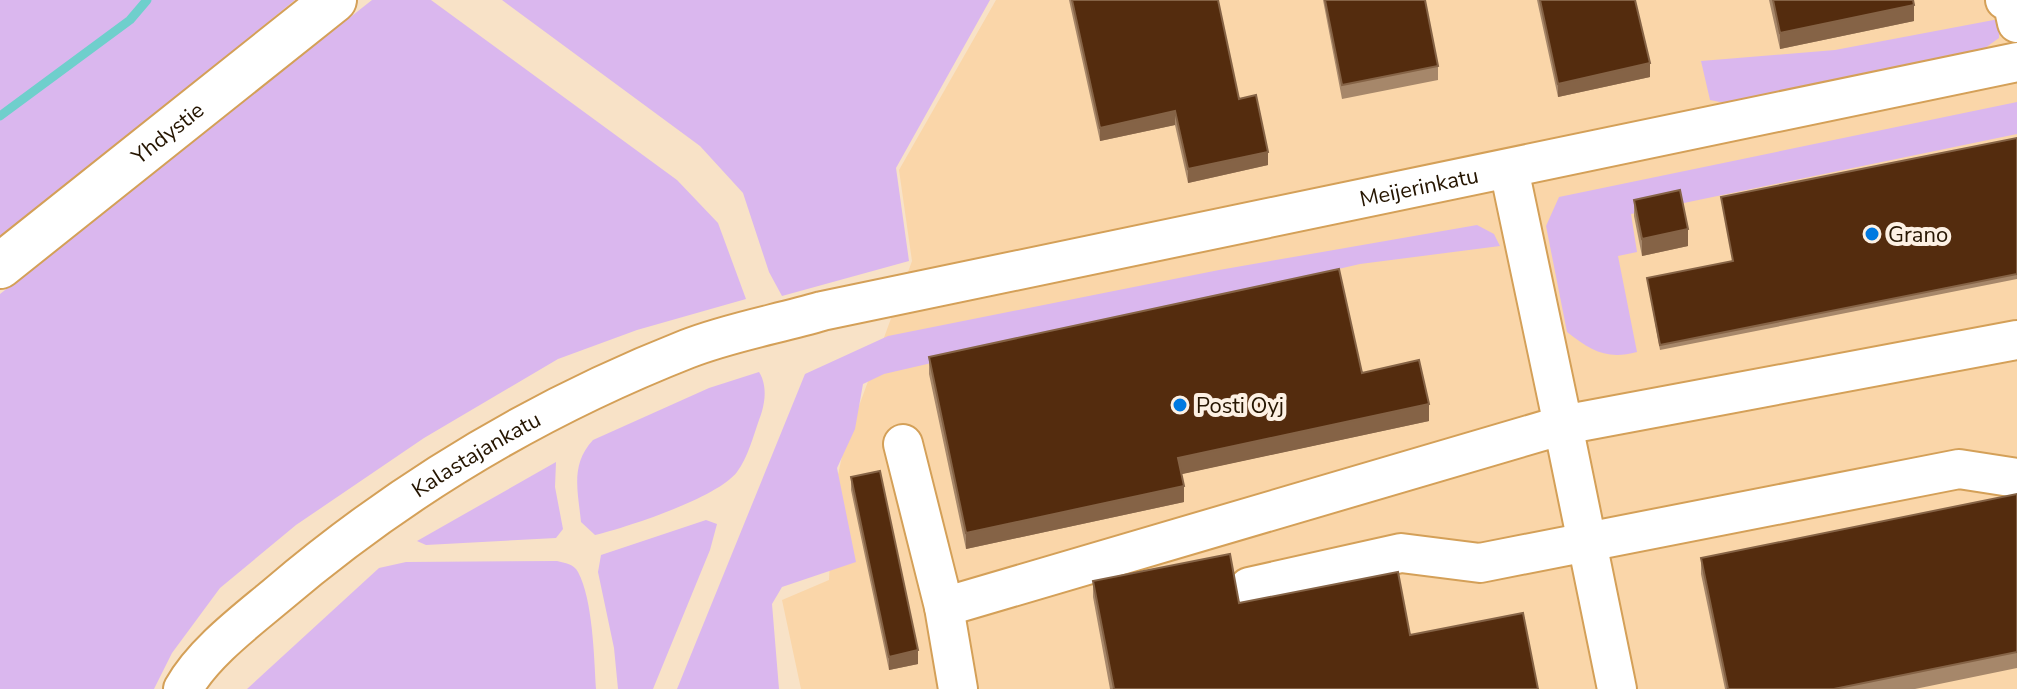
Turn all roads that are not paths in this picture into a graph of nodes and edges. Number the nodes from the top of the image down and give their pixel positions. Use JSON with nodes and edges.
{"nodes":[{"id":1,"x":334,"y":0,"type":"edge"},
{"id":2,"x":2005,"y":0,"type":"edge"},
{"id":3,"x":2017,"y":23,"type":"edge"},
{"id":4,"x":2017,"y":62,"type":"edge"},
{"id":5,"x":1509,"y":169,"type":"junction"},
{"id":6,"x":0,"y":266,"type":"edge"},
{"id":7,"x":822,"y":311,"type":"joint"},
{"id":8,"x":2017,"y":340,"type":"edge"},
{"id":9,"x":1563,"y":425,"type":"junction"},
{"id":10,"x":903,"y":444,"type":"dead end"},
{"id":11,"x":2017,"y":478,"type":"edge"},
{"id":12,"x":1586,"y":543,"type":"junction"},
{"id":13,"x":1249,"y":587,"type":"dead end"},
{"id":14,"x":944,"y":607,"type":"junction"},
{"id":15,"x":183,"y":689,"type":"edge"},
{"id":16,"x":958,"y":689,"type":"edge"},
{"id":17,"x":1617,"y":689,"type":"edge"}],
"edges":[{"from":1,"to":6,"type":"main road","name":"Yhdystie"},
{"from":2,"to":3,"type":"street"},
{"from":4,"to":5,"type":"street","name":"Meijerinkatu"},
{"from":5,"to":7,"type":"street","name":"Meijerinkatu"},
{"from":5,"to":9,"type":"street"},
{"from":7,"to":15,"type":"street","name":"Kalastajankatu"},
{"from":8,"to":9,"type":"street"},
{"from":9,"to":12,"type":"street"},
{"from":9,"to":14,"type":"street"},
{"from":10,"to":14,"type":"street"},
{"from":11,"to":12,"type":"street"},
{"from":12,"to":13,"type":"street"},
{"from":12,"to":17,"type":"street"},
{"from":14,"to":16,"type":"street"}]}
